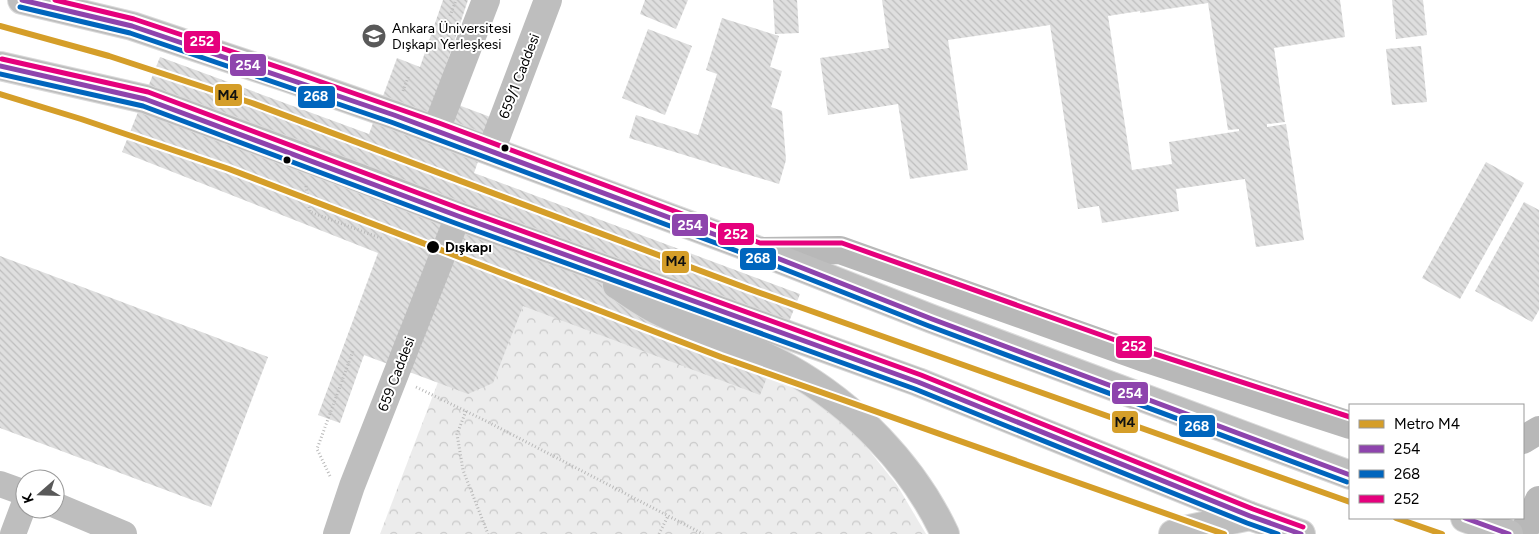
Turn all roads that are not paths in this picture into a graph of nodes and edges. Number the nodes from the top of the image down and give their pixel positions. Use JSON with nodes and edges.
{"nodes":[{"id":1,"x":22,"y":0,"type":"edge"},
{"id":2,"x":486,"y":0,"type":"edge"},
{"id":3,"x":548,"y":0,"type":"edge"},
{"id":4,"x":0,"y":66,"type":"edge"},
{"id":5,"x":436,"y":130,"type":"junction"},
{"id":6,"x":491,"y":151,"type":"junction"},
{"id":7,"x":458,"y":216,"type":"junction"},
{"id":8,"x":759,"y":251,"type":"junction"},
{"id":9,"x":576,"y":258,"type":"junction"},
{"id":10,"x":1349,"y":425,"type":"edge"},
{"id":11,"x":1539,"y":430,"type":"edge"},
{"id":12,"x":1524,"y":439,"type":"edge"},
{"id":13,"x":1349,"y":475,"type":"edge"},
{"id":14,"x":0,"y":484,"type":"edge"},
{"id":15,"x":15,"y":489,"type":"edge"},
{"id":16,"x":1539,"y":500,"type":"edge"},
{"id":17,"x":65,"y":509,"type":"edge"},
{"id":18,"x":1250,"y":516,"type":"junction"},
{"id":19,"x":19,"y":519,"type":"edge"},
{"id":20,"x":1468,"y":519,"type":"edge"},
{"id":21,"x":13,"y":534,"type":"edge"},
{"id":22,"x":124,"y":534,"type":"edge"},
{"id":23,"x":336,"y":534,"type":"edge"},
{"id":24,"x":945,"y":534,"type":"edge"},
{"id":25,"x":1173,"y":534,"type":"edge"},
{"id":26,"x":1301,"y":534,"type":"edge"},
{"id":27,"x":1509,"y":534,"type":"edge"},
{"id":28,"x":1522,"y":534,"type":"edge"}],
"edges":[{"from":1,"to":5,"type":"main road"},
{"from":2,"to":5,"type":"main road"},
{"from":3,"to":6,"type":"main road","name":"659/1 Caddesi"},
{"from":4,"to":7,"type":"main road"},
{"from":5,"to":6,"type":"main road"},
{"from":6,"to":8,"type":"main road"},
{"from":7,"to":9,"type":"main road"},
{"from":7,"to":23,"type":"street","name":"659 Caddesi"},
{"from":8,"to":10,"type":"main road"},
{"from":8,"to":13,"type":"main road"},
{"from":9,"to":18,"type":"main road"},
{"from":9,"to":24,"type":"main road"},
{"from":11,"to":12,"type":"main road"},
{"from":14,"to":15,"type":"street"},
{"from":16,"to":28,"type":"main road"},
{"from":17,"to":22,"type":"street"},
{"from":18,"to":25,"type":"main road"},
{"from":18,"to":26,"type":"main road"},
{"from":19,"to":21,"type":"street"},
{"from":20,"to":27,"type":"main road"}]}
